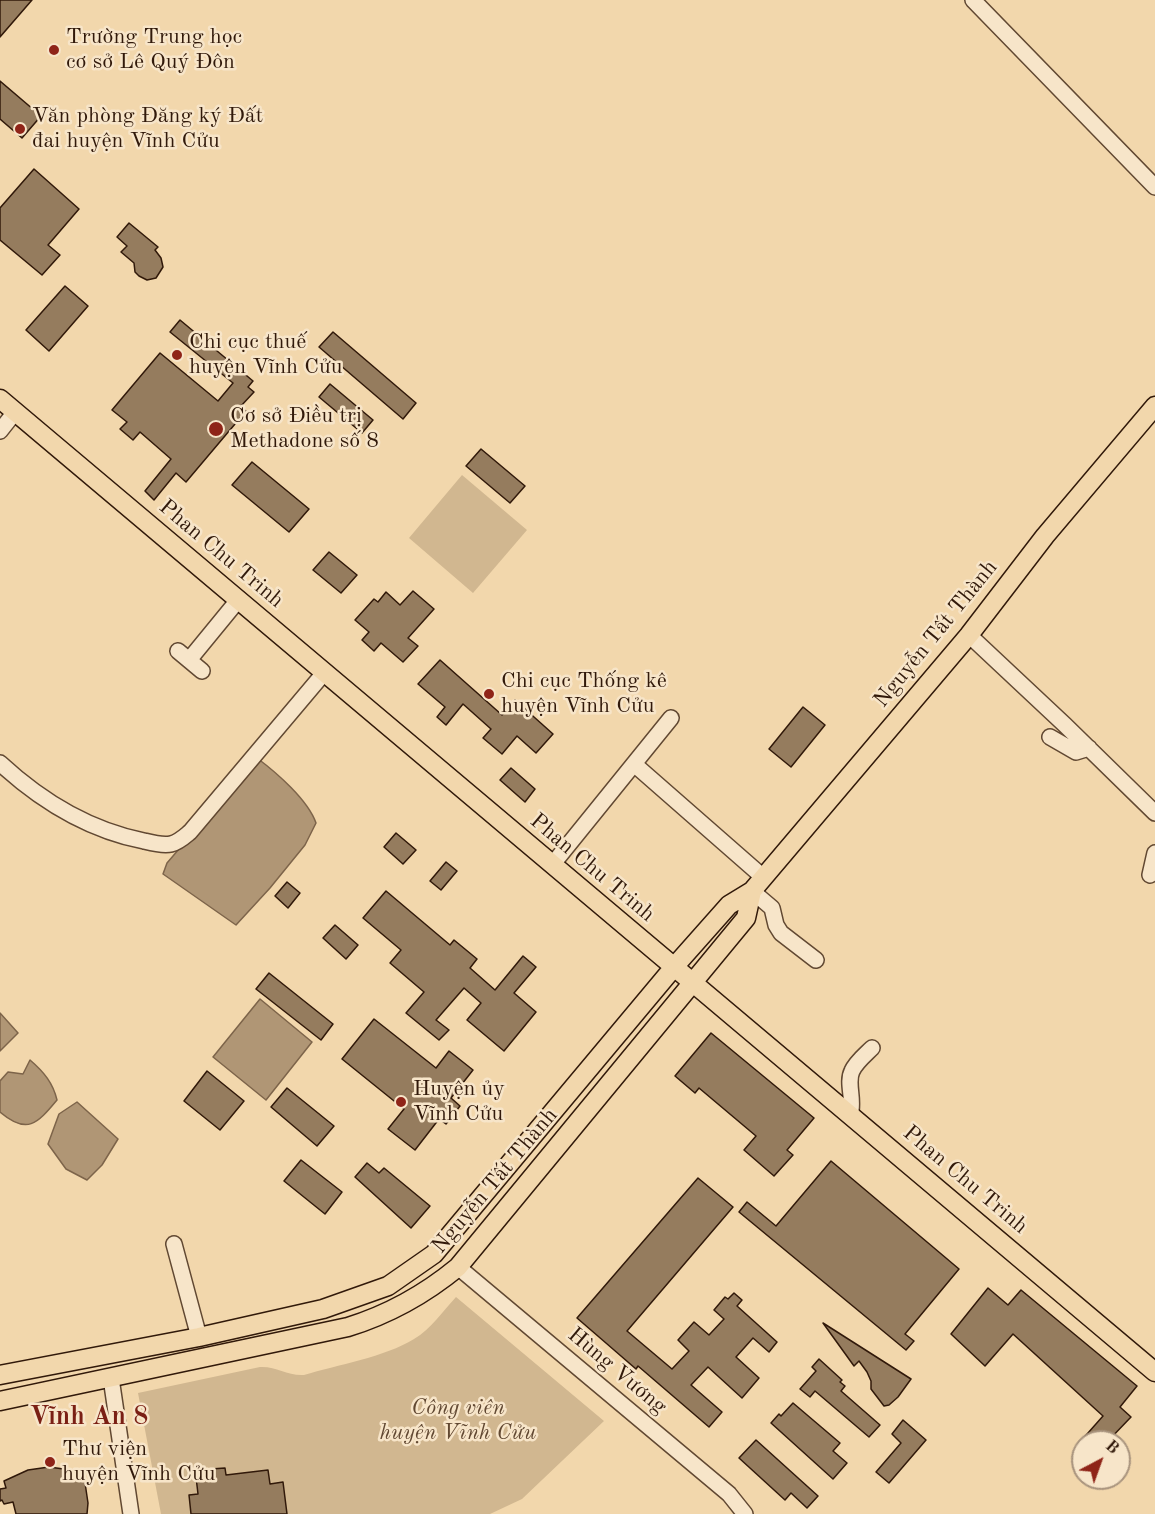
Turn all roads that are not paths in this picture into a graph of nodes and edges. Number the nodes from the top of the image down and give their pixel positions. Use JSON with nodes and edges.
{"nodes":[{"id":1,"x":973,"y":0,"type":"edge"},
{"id":2,"x":1155,"y":187,"type":"edge"},
{"id":3,"x":0,"y":399,"type":"edge"},
{"id":4,"x":1154,"y":408,"type":"edge"},
{"id":5,"x":15,"y":412,"type":"junction"},
{"id":6,"x":0,"y":431,"type":"edge"},
{"id":7,"x":239,"y":599,"type":"junction"},
{"id":8,"x":969,"y":635,"type":"junction"},
{"id":9,"x":202,"y":670,"type":"dead end"},
{"id":10,"x":324,"y":673,"type":"junction"},
{"id":11,"x":671,"y":718,"type":"dead end"},
{"id":12,"x":1050,"y":737,"type":"dead end"},
{"id":13,"x":1089,"y":748,"type":"junction"},
{"id":14,"x":0,"y":763,"type":"edge"},
{"id":15,"x":634,"y":764,"type":"junction"},
{"id":16,"x":1155,"y":813,"type":"edge"},
{"id":17,"x":1155,"y":853,"type":"edge"},
{"id":18,"x":552,"y":865,"type":"junction"},
{"id":19,"x":1150,"y":875,"type":"dead end"},
{"id":20,"x":758,"y":884,"type":"junction"},
{"id":21,"x":816,"y":960,"type":"dead end"},
{"id":22,"x":674,"y":967,"type":"junction"},
{"id":23,"x":692,"y":982,"type":"junction"},
{"id":24,"x":872,"y":1048,"type":"dead end"},
{"id":25,"x":850,"y":1115,"type":"junction"},
{"id":26,"x":459,"y":1226,"type":"junction"},
{"id":27,"x":478,"y":1242,"type":"junction"},
{"id":28,"x":174,"y":1244,"type":"dead end"},
{"id":29,"x":458,"y":1267,"type":"junction"},
{"id":30,"x":199,"y":1337,"type":"junction"},
{"id":31,"x":105,"y":1356,"type":"junction"},
{"id":32,"x":1155,"y":1372,"type":"edge"},
{"id":33,"x":0,"y":1376,"type":"edge"},
{"id":34,"x":111,"y":1378,"type":"junction"},
{"id":35,"x":0,"y":1401,"type":"edge"},
{"id":36,"x":131,"y":1514,"type":"edge"},
{"id":37,"x":745,"y":1514,"type":"edge"}],
"edges":[{"from":1,"to":2,"type":"street"},
{"from":3,"to":5,"type":"main road","name":"Phan Chu Trinh"},
{"from":4,"to":8,"type":"main road","name":"Nguyễn Tất Thành"},
{"from":5,"to":6,"type":"street"},
{"from":5,"to":7,"type":"main road","name":"Phan Chu Trinh"},
{"from":7,"to":9,"type":"street"},
{"from":7,"to":10,"type":"main road","name":"Phan Chu Trinh"},
{"from":8,"to":13,"type":"street"},
{"from":8,"to":20,"type":"main road","name":"Nguyễn Tất Thành"},
{"from":10,"to":14,"type":"street"},
{"from":10,"to":18,"type":"main road","name":"Phan Chu Trinh"},
{"from":11,"to":15,"type":"street"},
{"from":12,"to":13,"type":"street"},
{"from":13,"to":16,"type":"street"},
{"from":15,"to":18,"type":"street"},
{"from":15,"to":20,"type":"street"},
{"from":17,"to":19,"type":"street"},
{"from":18,"to":22,"type":"main road","name":"Phan Chu Trinh"},
{"from":20,"to":21,"type":"street"},
{"from":20,"to":22,"type":"main road","name":"Nguyễn Tất Thành"},
{"from":20,"to":23,"type":"main road","name":"Nguyễn Tất Thành"},
{"from":22,"to":23,"type":"main road","name":"Phan Chu Trinh"},
{"from":22,"to":26,"type":"main road","name":"Nguyễn Tất Thành"},
{"from":23,"to":25,"type":"main road","name":"Phan Chu Trinh"},
{"from":23,"to":27,"type":"main road","name":"Nguyễn Tất Thành"},
{"from":24,"to":25,"type":"street"},
{"from":25,"to":32,"type":"main road","name":"Phan Chu Trinh"},
{"from":26,"to":27,"type":"main road"},
{"from":26,"to":30,"type":"main road","name":"Nguyễn Tất Thành"},
{"from":27,"to":29,"type":"main road","name":"Nguyễn Tất Thành"},
{"from":28,"to":30,"type":"street"},
{"from":29,"to":34,"type":"main road","name":"Nguyễn Tất Thành"},
{"from":29,"to":37,"type":"street","name":"Hùng Vương"},
{"from":30,"to":31,"type":"main road","name":"Nguyễn Tất Thành"},
{"from":31,"to":33,"type":"main road","name":"Nguyễn Tất Thành"},
{"from":31,"to":34,"type":"main road"},
{"from":34,"to":35,"type":"main road","name":"Nguyễn Tất Thành"},
{"from":34,"to":36,"type":"street"}]}
